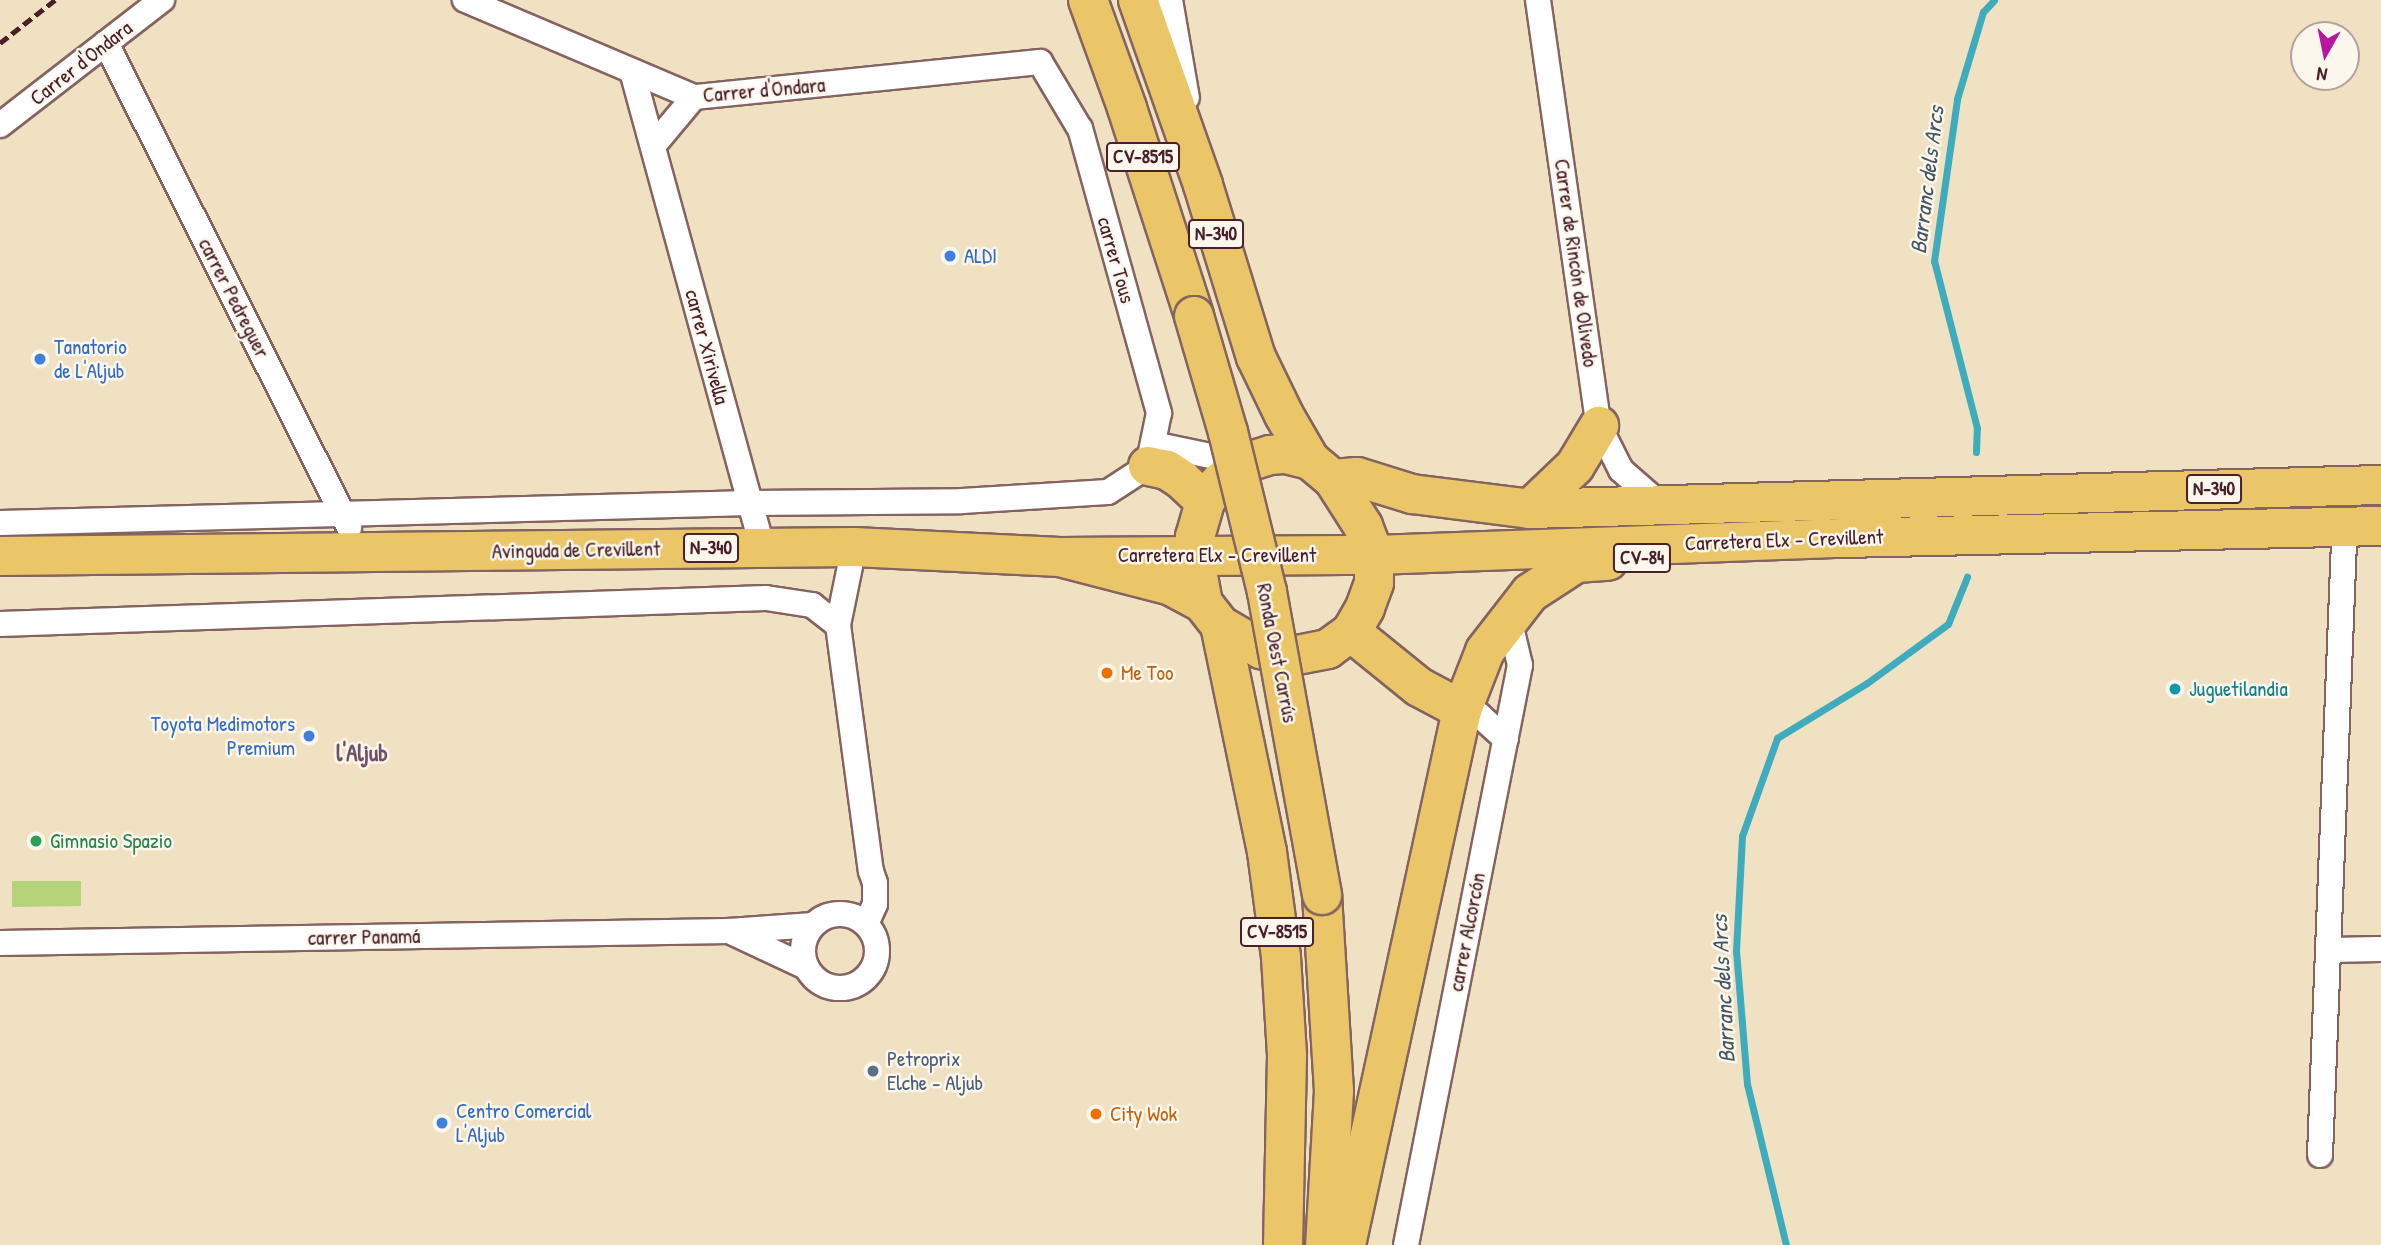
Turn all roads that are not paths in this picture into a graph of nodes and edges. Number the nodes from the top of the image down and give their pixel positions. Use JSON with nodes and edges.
{"nodes":[{"id":1,"x":162,"y":0,"type":"edge"},
{"id":2,"x":465,"y":0,"type":"edge"},
{"id":3,"x":1088,"y":0,"type":"edge"},
{"id":4,"x":1139,"y":0,"type":"edge"},
{"id":5,"x":1170,"y":0,"type":"edge"},
{"id":6,"x":1538,"y":0,"type":"edge"},
{"id":7,"x":106,"y":43,"type":"junction"},
{"id":8,"x":1040,"y":62,"type":"joint"},
{"id":9,"x":632,"y":71,"type":"junction"},
{"id":10,"x":694,"y":97,"type":"junction"},
{"id":11,"x":0,"y":125,"type":"edge"},
{"id":12,"x":653,"y":146,"type":"junction"},
{"id":13,"x":1203,"y":185,"type":"junction"},
{"id":14,"x":1599,"y":426,"type":"junction"},
{"id":15,"x":1150,"y":455,"type":"junction"},
{"id":16,"x":1244,"y":463,"type":"junction"},
{"id":17,"x":1322,"y":470,"type":"junction"},
{"id":18,"x":2381,"y":474,"type":"edge"},
{"id":19,"x":2381,"y":485,"type":"edge"},
{"id":20,"x":2319,"y":486,"type":"junction"},
{"id":21,"x":1205,"y":501,"type":"junction"},
{"id":22,"x":750,"y":503,"type":"junction"},
{"id":23,"x":1660,"y":504,"type":"junction"},
{"id":24,"x":1530,"y":509,"type":"junction"},
{"id":25,"x":344,"y":516,"type":"junction"},
{"id":26,"x":0,"y":523,"type":"edge"},
{"id":27,"x":2381,"y":526,"type":"edge"},
{"id":28,"x":2121,"y":532,"type":"junction"},
{"id":29,"x":1745,"y":542,"type":"junction"},
{"id":30,"x":2344,"y":542,"type":"junction"},
{"id":31,"x":2381,"y":542,"type":"edge"},
{"id":32,"x":762,"y":547,"type":"junction"},
{"id":33,"x":854,"y":547,"type":"junction"},
{"id":34,"x":8,"y":548,"type":"edge"},
{"id":35,"x":361,"y":553,"type":"junction"},
{"id":36,"x":1194,"y":555,"type":"junction"},
{"id":37,"x":1374,"y":555,"type":"junction"},
{"id":38,"x":1060,"y":556,"type":"junction"},
{"id":39,"x":1211,"y":614,"type":"junction"},
{"id":40,"x":1509,"y":619,"type":"junction"},
{"id":41,"x":0,"y":624,"type":"edge"},
{"id":42,"x":838,"y":625,"type":"junction"},
{"id":43,"x":1351,"y":632,"type":"junction"},
{"id":44,"x":1462,"y":710,"type":"junction"},
{"id":45,"x":1506,"y":739,"type":"junction"},
{"id":46,"x":871,"y":871,"type":"junction"},
{"id":47,"x":842,"y":914,"type":"junction"},
{"id":48,"x":866,"y":924,"type":"junction"},
{"id":49,"x":813,"y":925,"type":"junction"},
{"id":50,"x":729,"y":931,"type":"junction"},
{"id":51,"x":0,"y":943,"type":"edge"},
{"id":52,"x":2381,"y":949,"type":"edge"},
{"id":53,"x":2328,"y":950,"type":"junction"},
{"id":54,"x":806,"y":967,"type":"junction"},
{"id":55,"x":2320,"y":1155,"type":"dead end"},
{"id":56,"x":1283,"y":1245,"type":"edge"},
{"id":57,"x":1325,"y":1245,"type":"edge"},
{"id":58,"x":1346,"y":1245,"type":"edge"},
{"id":59,"x":1406,"y":1245,"type":"edge"}],
"edges":[{"from":1,"to":7,"type":"street","name":"Carrer d'Ondara"},
{"from":2,"to":9,"type":"street","name":"Carrer d'Ondara"},
{"from":3,"to":57,"type":"main road","name":"Ronda Oest Carrús","number":"CV-8515","bridge":true},
{"from":4,"to":13,"type":"main road","number":"N-340"},
{"from":5,"to":13,"type":"street"},
{"from":6,"to":14,"type":"street","name":"Carrer de Rincón de Olivedo"},
{"from":7,"to":11,"type":"street","name":"Carrer d'Ondara"},
{"from":7,"to":25,"type":"street","name":"carrer Pedreguer"},
{"from":8,"to":10,"type":"street","name":"Carrer d'Ondara"},
{"from":8,"to":15,"type":"street","name":"carrer Tous"},
{"from":9,"to":10,"type":"street","name":"Carrer d'Ondara"},
{"from":9,"to":12,"type":"street","name":"carrer Xirivella"},
{"from":10,"to":12,"type":"street"},
{"from":12,"to":22,"type":"street","name":"carrer Xirivella"},
{"from":13,"to":17,"type":"main road","number":"N-340"},
{"from":14,"to":23,"type":"street","name":"Carrer de Rincón de Olivedo"},
{"from":14,"to":24,"type":"main road"},
{"from":15,"to":16,"type":"street"},
{"from":15,"to":21,"type":"main road"},
{"from":15,"to":22,"type":"street","name":"Avinguda de Crevillent"},
{"from":16,"to":17,"type":"main road","name":"Carretera Elx - Crevillent"},
{"from":16,"to":21,"type":"main road"},
{"from":17,"to":24,"type":"main road","name":"Carretera Elx - Crevillent","number":"N-340"},
{"from":17,"to":37,"type":"main road"},
{"from":18,"to":20,"type":"main road"},
{"from":19,"to":20,"type":"main road","name":"Carretera Elx - Crevillent","number":"N-340"},
{"from":20,"to":23,"type":"main road","name":"Carretera Elx - Crevillent","number":"N-340"},
{"from":21,"to":36,"type":"main road"},
{"from":22,"to":25,"type":"street","name":"Avinguda de Crevillent"},
{"from":22,"to":32,"type":"street","name":"carrer Xirivella"},
{"from":23,"to":24,"type":"main road","name":"Carretera Elx - Crevillent","number":"N-340"},
{"from":25,"to":26,"type":"street","name":"Avinguda de Crevillent"},
{"from":25,"to":35,"type":"street","name":"carrer Pedreguer"},
{"from":27,"to":28,"type":"main road","name":"Carretera Elx - Crevillent","number":"N-340"},
{"from":28,"to":29,"type":"main road","name":"Carretera Elx - Crevillent","number":"N-340"},
{"from":28,"to":30,"type":"street"},
{"from":29,"to":37,"type":"main road","name":"Carretera Elx - Crevillent","number":"N-340"},
{"from":29,"to":40,"type":"main road","number":"CV-84"},
{"from":30,"to":31,"type":"street"},
{"from":30,"to":53,"type":"street"},
{"from":32,"to":33,"type":"main road","name":"Avinguda de Crevillent","number":"N-340"},
{"from":32,"to":35,"type":"main road","name":"Avinguda de Crevillent","number":"N-340"},
{"from":33,"to":38,"type":"main road","name":"Avinguda de Crevillent","number":"N-340"},
{"from":33,"to":42,"type":"street"},
{"from":34,"to":35,"type":"main road","name":"Avinguda de Crevillent","number":"N-340"},
{"from":36,"to":37,"type":"main road","name":"Carretera Elx - Crevillent","number":"N-340"},
{"from":36,"to":38,"type":"main road","name":"Carretera Elx - Crevillent","number":"N-340"},
{"from":36,"to":39,"type":"main road"},
{"from":37,"to":43,"type":"main road"},
{"from":38,"to":39,"type":"main road","name":"Avinguda de Crevillent","number":"N-340"},
{"from":39,"to":43,"type":"main road","name":"Avinguda de Crevillent"},
{"from":39,"to":56,"type":"main road","number":"CV-8515"},
{"from":40,"to":44,"type":"main road"},
{"from":40,"to":45,"type":"street","name":"carrer Alcorcón"},
{"from":41,"to":42,"type":"street"},
{"from":42,"to":46,"type":"street"},
{"from":43,"to":44,"type":"main road"},
{"from":44,"to":45,"type":"street"},
{"from":44,"to":58,"type":"main road"},
{"from":45,"to":59,"type":"street","name":"carrer Alcorcón"},
{"from":46,"to":47,"type":"street"},
{"from":46,"to":48,"type":"street"},
{"from":47,"to":48,"type":"street"},
{"from":47,"to":49,"type":"street"},
{"from":48,"to":54,"type":"street"},
{"from":49,"to":50,"type":"street","name":"carrer Panamá"},
{"from":49,"to":54,"type":"street"},
{"from":50,"to":51,"type":"street","name":"carrer Panamá"},
{"from":50,"to":54,"type":"street","name":"carrer Panamá"},
{"from":52,"to":53,"type":"street"},
{"from":53,"to":55,"type":"street"}]}
